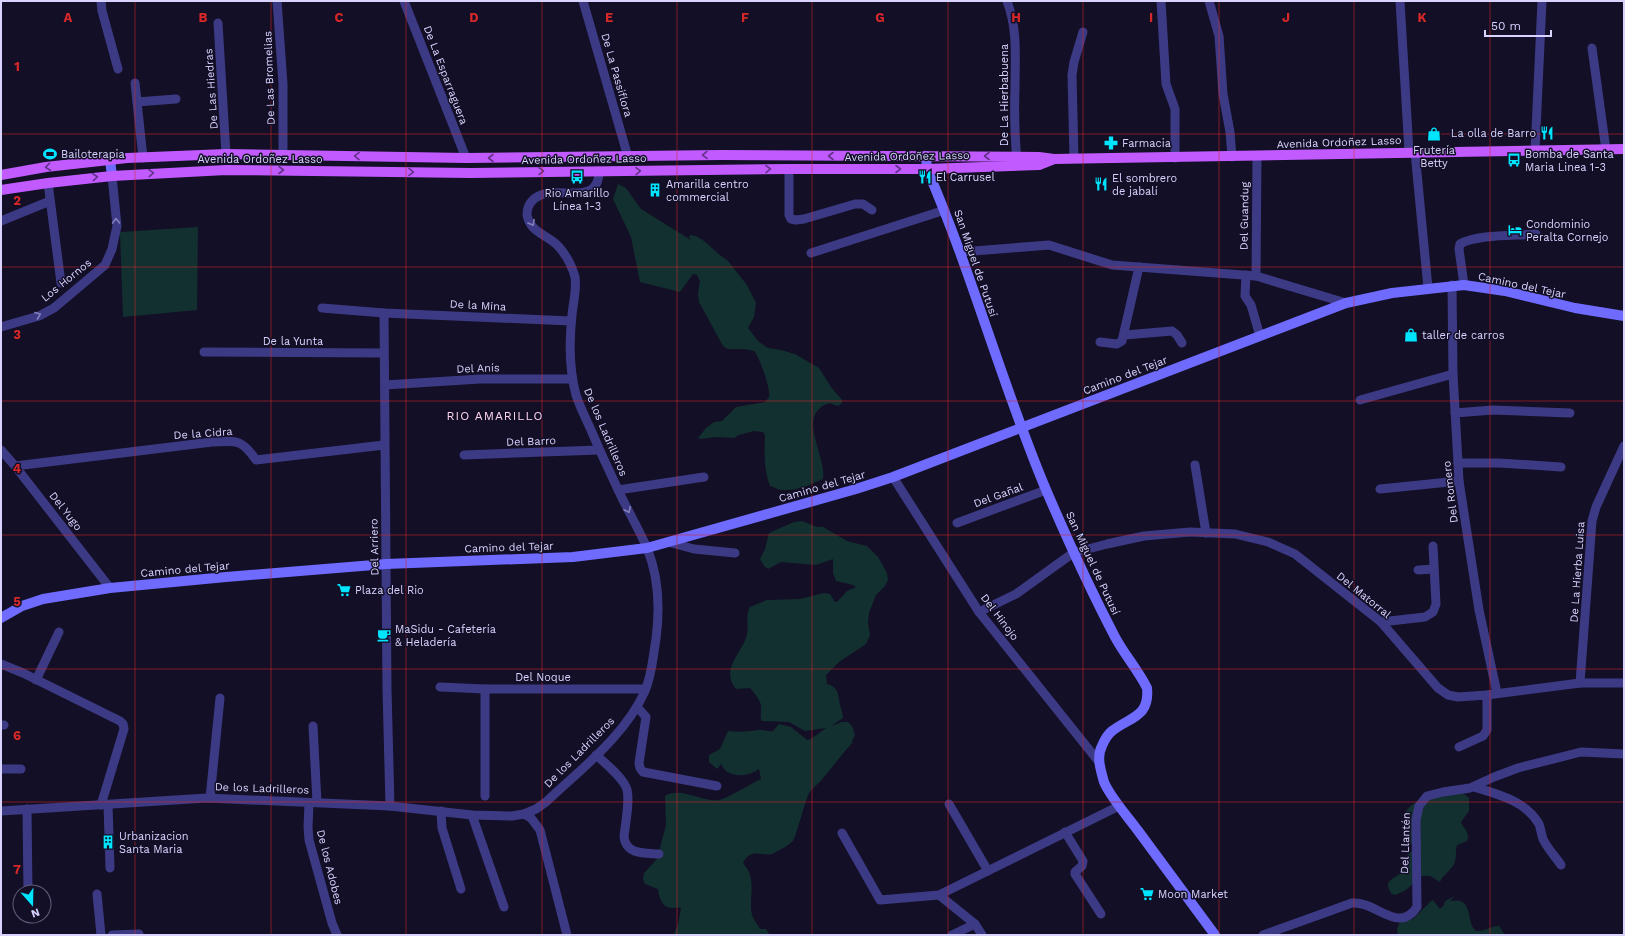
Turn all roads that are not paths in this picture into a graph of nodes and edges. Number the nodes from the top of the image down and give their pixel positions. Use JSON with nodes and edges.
{"nodes":[{"id":1,"x":101,"y":1,"type":"edge"},
{"id":2,"x":277,"y":1,"type":"edge"},
{"id":3,"x":404,"y":1,"type":"edge"},
{"id":4,"x":583,"y":1,"type":"edge"},
{"id":5,"x":1007,"y":1,"type":"edge"},
{"id":6,"x":1161,"y":1,"type":"edge"},
{"id":7,"x":1209,"y":1,"type":"edge"},
{"id":8,"x":1400,"y":1,"type":"edge"},
{"id":9,"x":1542,"y":1,"type":"edge"},
{"id":10,"x":218,"y":23,"type":"dead end"},
{"id":11,"x":1083,"y":32,"type":"dead end"},
{"id":12,"x":1592,"y":48,"type":"dead end"},
{"id":13,"x":118,"y":69,"type":"dead end"},
{"id":14,"x":135,"y":83,"type":"dead end"},
{"id":15,"x":176,"y":99,"type":"dead end"},
{"id":16,"x":137,"y":102,"type":"junction"},
{"id":17,"x":1624,"y":149,"type":"edge"},
{"id":18,"x":1606,"y":150,"type":"junction"},
{"id":19,"x":1534,"y":151,"type":"junction"},
{"id":20,"x":1412,"y":152,"type":"junction"},
{"id":21,"x":226,"y":154,"type":"junction"},
{"id":22,"x":283,"y":155,"type":"junction"},
{"id":23,"x":926,"y":156,"type":"junction"},
{"id":24,"x":1257,"y":156,"type":"junction"},
{"id":25,"x":628,"y":157,"type":"junction"},
{"id":26,"x":1232,"y":157,"type":"junction"},
{"id":27,"x":143,"y":158,"type":"junction"},
{"id":28,"x":466,"y":158,"type":"junction"},
{"id":29,"x":1074,"y":158,"type":"junction"},
{"id":30,"x":1175,"y":158,"type":"junction"},
{"id":31,"x":110,"y":160,"type":"junction"},
{"id":32,"x":1016,"y":161,"type":"junction"},
{"id":33,"x":789,"y":169,"type":"junction"},
{"id":34,"x":927,"y":169,"type":"junction"},
{"id":35,"x":599,"y":170,"type":"junction"},
{"id":36,"x":1,"y":175,"type":"edge"},
{"id":37,"x":112,"y":176,"type":"junction"},
{"id":38,"x":48,"y":182,"type":"junction"},
{"id":39,"x":1,"y":190,"type":"edge"},
{"id":40,"x":50,"y":201,"type":"junction"},
{"id":41,"x":872,"y":210,"type":"dead end"},
{"id":42,"x":945,"y":210,"type":"junction"},
{"id":43,"x":1,"y":221,"type":"edge"},
{"id":44,"x":1536,"y":234,"type":"dead end"},
{"id":45,"x":961,"y":252,"type":"junction"},
{"id":46,"x":811,"y":253,"type":"dead end"},
{"id":47,"x":1139,"y":266,"type":"junction"},
{"id":48,"x":1251,"y":275,"type":"junction"},
{"id":49,"x":61,"y":283,"type":"dead end"},
{"id":50,"x":1464,"y":285,"type":"junction"},
{"id":51,"x":1452,"y":286,"type":"junction"},
{"id":52,"x":1428,"y":288,"type":"junction"},
{"id":53,"x":1346,"y":303,"type":"junction"},
{"id":54,"x":322,"y":308,"type":"dead end"},
{"id":55,"x":384,"y":313,"type":"junction"},
{"id":56,"x":1624,"y":316,"type":"edge"},
{"id":57,"x":571,"y":321,"type":"junction"},
{"id":58,"x":1,"y":327,"type":"edge"},
{"id":59,"x":1124,"y":334,"type":"junction"},
{"id":60,"x":1260,"y":336,"type":"junction"},
{"id":61,"x":1100,"y":342,"type":"dead end"},
{"id":62,"x":1182,"y":343,"type":"dead end"},
{"id":63,"x":204,"y":352,"type":"dead end"},
{"id":64,"x":383,"y":353,"type":"junction"},
{"id":65,"x":1453,"y":374,"type":"junction"},
{"id":66,"x":572,"y":379,"type":"junction"},
{"id":67,"x":385,"y":385,"type":"junction"},
{"id":68,"x":1360,"y":400,"type":"dead end"},
{"id":69,"x":1455,"y":412,"type":"junction"},
{"id":70,"x":1570,"y":413,"type":"dead end"},
{"id":71,"x":1021,"y":428,"type":"junction"},
{"id":72,"x":384,"y":445,"type":"junction"},
{"id":73,"x":1624,"y":446,"type":"edge"},
{"id":74,"x":1,"y":450,"type":"edge"},
{"id":75,"x":599,"y":450,"type":"junction"},
{"id":76,"x":464,"y":455,"type":"dead end"},
{"id":77,"x":1458,"y":463,"type":"junction"},
{"id":78,"x":1195,"y":465,"type":"dead end"},
{"id":79,"x":15,"y":466,"type":"junction"},
{"id":80,"x":1561,"y":467,"type":"dead end"},
{"id":81,"x":704,"y":477,"type":"dead end"},
{"id":82,"x":893,"y":477,"type":"junction"},
{"id":83,"x":1459,"y":481,"type":"junction"},
{"id":84,"x":1380,"y":489,"type":"dead end"},
{"id":85,"x":618,"y":490,"type":"junction"},
{"id":86,"x":1046,"y":490,"type":"junction"},
{"id":87,"x":957,"y":523,"type":"dead end"},
{"id":88,"x":1206,"y":533,"type":"junction"},
{"id":89,"x":668,"y":542,"type":"junction"},
{"id":90,"x":1433,"y":546,"type":"dead end"},
{"id":91,"x":646,"y":548,"type":"junction"},
{"id":92,"x":735,"y":553,"type":"dead end"},
{"id":93,"x":1073,"y":553,"type":"junction"},
{"id":94,"x":386,"y":564,"type":"junction"},
{"id":95,"x":1434,"y":568,"type":"junction"},
{"id":96,"x":1418,"y":570,"type":"dead end"},
{"id":97,"x":110,"y":588,"type":"junction"},
{"id":98,"x":980,"y":612,"type":"junction"},
{"id":99,"x":1,"y":618,"type":"edge"},
{"id":100,"x":1381,"y":622,"type":"junction"},
{"id":101,"x":59,"y":632,"type":"dead end"},
{"id":102,"x":1,"y":664,"type":"edge"},
{"id":103,"x":36,"y":680,"type":"junction"},
{"id":104,"x":1580,"y":683,"type":"junction"},
{"id":105,"x":1624,"y":683,"type":"edge"},
{"id":106,"x":440,"y":687,"type":"dead end"},
{"id":107,"x":486,"y":689,"type":"junction"},
{"id":108,"x":645,"y":689,"type":"junction"},
{"id":109,"x":1497,"y":693,"type":"junction"},
{"id":110,"x":1487,"y":695,"type":"junction"},
{"id":111,"x":220,"y":698,"type":"dead end"},
{"id":112,"x":637,"y":707,"type":"junction"},
{"id":113,"x":313,"y":726,"type":"dead end"},
{"id":114,"x":1459,"y":747,"type":"dead end"},
{"id":115,"x":1624,"y":754,"type":"edge"},
{"id":116,"x":596,"y":755,"type":"junction"},
{"id":117,"x":1099,"y":762,"type":"junction"},
{"id":118,"x":1,"y":769,"type":"edge"},
{"id":119,"x":21,"y":769,"type":"dead end"},
{"id":120,"x":717,"y":786,"type":"dead end"},
{"id":121,"x":1474,"y":787,"type":"junction"},
{"id":122,"x":485,"y":796,"type":"dead end"},
{"id":123,"x":210,"y":798,"type":"junction"},
{"id":124,"x":313,"y":802,"type":"junction"},
{"id":125,"x":949,"y":804,"type":"dead end"},
{"id":126,"x":104,"y":805,"type":"junction"},
{"id":127,"x":390,"y":806,"type":"junction"},
{"id":128,"x":1119,"y":806,"type":"junction"},
{"id":129,"x":27,"y":809,"type":"junction"},
{"id":130,"x":1,"y":811,"type":"edge"},
{"id":131,"x":441,"y":811,"type":"junction"},
{"id":132,"x":524,"y":814,"type":"junction"},
{"id":133,"x":472,"y":815,"type":"junction"},
{"id":134,"x":1065,"y":832,"type":"junction"},
{"id":135,"x":842,"y":833,"type":"dead end"},
{"id":136,"x":659,"y":854,"type":"dead end"},
{"id":137,"x":1561,"y":865,"type":"dead end"},
{"id":138,"x":110,"y":868,"type":"dead end"},
{"id":139,"x":988,"y":871,"type":"junction"},
{"id":140,"x":28,"y":884,"type":"edge"},
{"id":141,"x":461,"y":889,"type":"dead end"},
{"id":142,"x":97,"y":894,"type":"dead end"},
{"id":143,"x":939,"y":895,"type":"junction"},
{"id":144,"x":504,"y":907,"type":"dead end"},
{"id":145,"x":1101,"y":914,"type":"dead end"},
{"id":146,"x":975,"y":924,"type":"junction"},
{"id":147,"x":139,"y":934,"type":"dead end"},
{"id":148,"x":101,"y":935,"type":"edge"},
{"id":149,"x":112,"y":935,"type":"edge"},
{"id":150,"x":337,"y":935,"type":"edge"},
{"id":151,"x":567,"y":935,"type":"edge"},
{"id":152,"x":952,"y":935,"type":"edge"},
{"id":153,"x":982,"y":935,"type":"edge"},
{"id":154,"x":1215,"y":935,"type":"edge"},
{"id":155,"x":1263,"y":935,"type":"edge"}],
"edges":[{"from":1,"to":13,"type":"street"},
{"from":2,"to":22,"type":"street","name":"De Las Bromelias"},
{"from":3,"to":28,"type":"street","name":"De La Esparraguera"},
{"from":4,"to":25,"type":"street","name":"De La Passiflora"},
{"from":5,"to":32,"type":"street","name":"De La Hierbabuena"},
{"from":6,"to":30,"type":"street"},
{"from":7,"to":26,"type":"street"},
{"from":8,"to":20,"type":"street"},
{"from":9,"to":19,"type":"street"},
{"from":10,"to":21,"type":"street","name":"De Las Hiedras"},
{"from":11,"to":29,"type":"street"},
{"from":12,"to":18,"type":"street"},
{"from":14,"to":16,"type":"street"},
{"from":15,"to":16,"type":"street"},
{"from":16,"to":27,"type":"street"},
{"from":17,"to":18,"type":"main road","name":"Avenida Ordoñez Lasso"},
{"from":18,"to":19,"type":"main road","name":"Avenida Ordoñez Lasso"},
{"from":19,"to":20,"type":"main road","name":"Avenida Ordoñez Lasso"},
{"from":20,"to":24,"type":"main road","name":"Avenida Ordoñez Lasso"},
{"from":20,"to":52,"type":"street"},
{"from":21,"to":22,"type":"main road","name":"Avenida Ordoñez Lasso"},
{"from":21,"to":27,"type":"main road","name":"Avenida Ordoñez Lasso"},
{"from":28,"to":22,"type":"main road","name":"Avenida Ordoñez Lasso","one_way":true},
{"from":23,"to":25,"type":"main road","name":"Avenida Ordoñez Lasso","one_way":true},
{"from":32,"to":23,"type":"main road","name":"Avenida Ordoñez Lasso","one_way":true},
{"from":23,"to":34,"type":"street","name":"San Miguel de Putusí"},
{"from":24,"to":26,"type":"main road","name":"Avenida Ordoñez Lasso"},
{"from":24,"to":48,"type":"street","name":"Del Guandug"},
{"from":25,"to":28,"type":"main road","name":"Avenida Ordoñez Lasso","one_way":true},
{"from":26,"to":30,"type":"main road","name":"Avenida Ordoñez Lasso"},
{"from":27,"to":31,"type":"main road","name":"Avenida Ordoñez Lasso"},
{"from":29,"to":30,"type":"main road","name":"Avenida Ordoñez Lasso"},
{"from":29,"to":32,"type":"main road","name":"Avenida Ordoñez Lasso"},
{"from":31,"to":36,"type":"main road","name":"Avenida Ordoñez Lasso","one_way":true},
{"from":31,"to":37,"type":"street"},
{"from":32,"to":34,"type":"main road","name":"Avenida Ordoñez Lasso"},
{"from":33,"to":34,"type":"main road","name":"Avenida Ordoñez Lasso","one_way":true},
{"from":35,"to":33,"type":"main road","name":"Avenida Ordoñez Lasso","one_way":true},
{"from":33,"to":41,"type":"street"},
{"from":34,"to":42,"type":"street","name":"San Miguel de Putusí"},
{"from":37,"to":35,"type":"main road","name":"Avenida Ordoñez Lasso","one_way":true},
{"from":35,"to":57,"type":"street","name":"De los Ladrilleros","one_way":true},
{"from":38,"to":37,"type":"main road","name":"Avenida Ordoñez Lasso","one_way":true},
{"from":58,"to":37,"type":"street","name":"Los Hornos","one_way":true},
{"from":38,"to":39,"type":"main road","name":"Avenida Ordoñez Lasso"},
{"from":38,"to":40,"type":"street"},
{"from":40,"to":43,"type":"street"},
{"from":40,"to":49,"type":"street"},
{"from":42,"to":45,"type":"street","name":"San Miguel de Putusí"},
{"from":42,"to":46,"type":"street"},
{"from":44,"to":50,"type":"street"},
{"from":45,"to":47,"type":"street"},
{"from":45,"to":71,"type":"street","name":"San Miguel de Putusí"},
{"from":47,"to":48,"type":"street"},
{"from":47,"to":59,"type":"street"},
{"from":48,"to":53,"type":"street"},
{"from":48,"to":60,"type":"street","name":"Del Guandug"},
{"from":50,"to":51,"type":"street","name":"Camino del Tejar"},
{"from":50,"to":56,"type":"street","name":"Camino del Tejar"},
{"from":51,"to":52,"type":"street","name":"Camino del Tejar"},
{"from":51,"to":65,"type":"street","name":"Del Romero"},
{"from":52,"to":53,"type":"street","name":"Camino del Tejar"},
{"from":53,"to":60,"type":"street","name":"Camino del Tejar"},
{"from":54,"to":55,"type":"street","name":"De la Mina"},
{"from":55,"to":57,"type":"street","name":"De la Mina"},
{"from":55,"to":64,"type":"street","name":"Del Arriero"},
{"from":57,"to":66,"type":"street","name":"De los Ladrilleros"},
{"from":59,"to":61,"type":"street"},
{"from":59,"to":62,"type":"street"},
{"from":60,"to":71,"type":"street","name":"Camino del Tejar"},
{"from":63,"to":64,"type":"street","name":"De la Yunta"},
{"from":64,"to":67,"type":"street","name":"Del Arriero"},
{"from":65,"to":68,"type":"street"},
{"from":65,"to":69,"type":"street","name":"Del Romero"},
{"from":66,"to":67,"type":"street","name":"Del Anís"},
{"from":66,"to":75,"type":"street","name":"De los Ladrilleros"},
{"from":67,"to":72,"type":"street","name":"Del Arriero"},
{"from":69,"to":70,"type":"street"},
{"from":69,"to":77,"type":"street","name":"Del Romero"},
{"from":71,"to":82,"type":"street","name":"Camino del Tejar"},
{"from":71,"to":86,"type":"street","name":"San Miguel de Putusí"},
{"from":72,"to":79,"type":"street","name":"De la Cidra"},
{"from":72,"to":94,"type":"street","name":"Del Arriero"},
{"from":73,"to":104,"type":"street","name":"De La Hierba Luisa"},
{"from":74,"to":79,"type":"street","name":"Del Yugo"},
{"from":75,"to":76,"type":"street","name":"Del Barro"},
{"from":75,"to":85,"type":"street","name":"De los Ladrilleros"},
{"from":77,"to":80,"type":"street"},
{"from":77,"to":83,"type":"street","name":"Del Romero"},
{"from":78,"to":88,"type":"street"},
{"from":79,"to":97,"type":"street","name":"Del Yugo"},
{"from":81,"to":85,"type":"street"},
{"from":82,"to":89,"type":"street","name":"Camino del Tejar"},
{"from":82,"to":98,"type":"street","name":"Del Hinojo"},
{"from":83,"to":84,"type":"street"},
{"from":83,"to":109,"type":"street","name":"Del Romero"},
{"from":85,"to":91,"type":"street","name":"De los Ladrilleros","one_way":true},
{"from":86,"to":87,"type":"street","name":"Del Gañal"},
{"from":86,"to":93,"type":"street","name":"San Miguel de Putusí"},
{"from":88,"to":93,"type":"street","name":"Del Matorral"},
{"from":88,"to":100,"type":"street","name":"Del Matorral"},
{"from":89,"to":91,"type":"street","name":"Camino del Tejar"},
{"from":89,"to":92,"type":"street"},
{"from":90,"to":95,"type":"street"},
{"from":91,"to":94,"type":"street","name":"Camino del Tejar"},
{"from":91,"to":108,"type":"street","name":"De los Ladrilleros"},
{"from":93,"to":98,"type":"street"},
{"from":93,"to":117,"type":"street","name":"San Miguel de Putusí"},
{"from":94,"to":97,"type":"street","name":"Camino del Tejar"},
{"from":94,"to":127,"type":"street","name":"Del Arriero"},
{"from":95,"to":96,"type":"street"},
{"from":95,"to":100,"type":"street"},
{"from":97,"to":99,"type":"street","name":"Camino del Tejar"},
{"from":98,"to":117,"type":"street","name":"Del Hinojo"},
{"from":100,"to":110,"type":"street","name":"Del Matorral"},
{"from":101,"to":103,"type":"street"},
{"from":102,"to":103,"type":"street"},
{"from":103,"to":126,"type":"street"},
{"from":104,"to":105,"type":"street","name":"Del Matorral"},
{"from":104,"to":109,"type":"street","name":"Del Matorral"},
{"from":106,"to":107,"type":"street","name":"Del Noque"},
{"from":107,"to":108,"type":"street","name":"Del Noque"},
{"from":107,"to":122,"type":"street"},
{"from":108,"to":112,"type":"street","name":"De los Ladrilleros"},
{"from":109,"to":110,"type":"street","name":"Del Matorral"},
{"from":110,"to":114,"type":"street"},
{"from":111,"to":123,"type":"street"},
{"from":112,"to":116,"type":"street","name":"De los Ladrilleros"},
{"from":112,"to":120,"type":"street"},
{"from":113,"to":124,"type":"street","name":"De los Adobes"},
{"from":115,"to":121,"type":"street","name":"Del Llantén"},
{"from":116,"to":132,"type":"street","name":"De los Ladrilleros"},
{"from":116,"to":136,"type":"street"},
{"from":117,"to":128,"type":"street"},
{"from":118,"to":119,"type":"street"},
{"from":121,"to":137,"type":"street"},
{"from":121,"to":155,"type":"street","name":"Del Llantén"},
{"from":123,"to":124,"type":"street","name":"De los Ladrilleros"},
{"from":123,"to":126,"type":"street","name":"De los Ladrilleros"},
{"from":124,"to":127,"type":"street","name":"De los Ladrilleros"},
{"from":124,"to":150,"type":"street","name":"De los Adobes"},
{"from":125,"to":139,"type":"street"},
{"from":126,"to":129,"type":"street","name":"De los Ladrilleros"},
{"from":126,"to":138,"type":"street"},
{"from":127,"to":131,"type":"street","name":"De los Ladrilleros"},
{"from":128,"to":134,"type":"street"},
{"from":128,"to":154,"type":"street"},
{"from":129,"to":130,"type":"street","name":"De los Ladrilleros"},
{"from":129,"to":140,"type":"street"},
{"from":131,"to":133,"type":"street","name":"De los Ladrilleros"},
{"from":131,"to":141,"type":"street"},
{"from":132,"to":133,"type":"street","name":"De los Ladrilleros"},
{"from":132,"to":151,"type":"street"},
{"from":133,"to":144,"type":"street"},
{"from":134,"to":139,"type":"street"},
{"from":134,"to":145,"type":"street"},
{"from":135,"to":143,"type":"street"},
{"from":139,"to":143,"type":"street"},
{"from":142,"to":148,"type":"street"},
{"from":143,"to":146,"type":"street"},
{"from":146,"to":152,"type":"street"},
{"from":146,"to":153,"type":"street"},
{"from":147,"to":149,"type":"street"}]}
